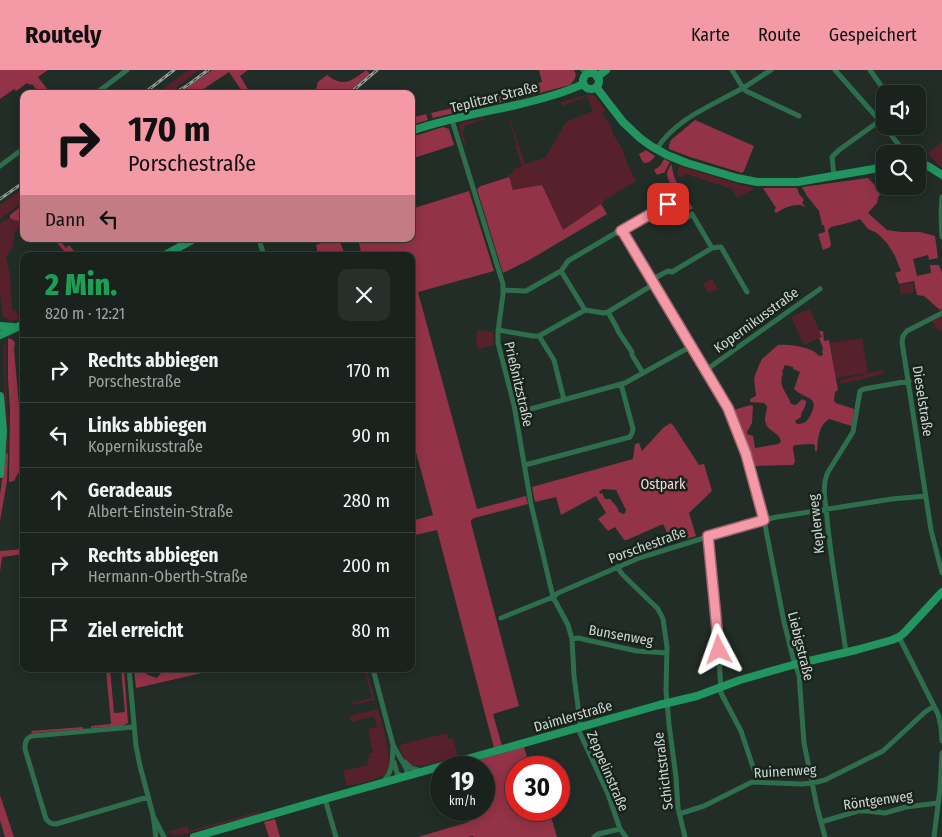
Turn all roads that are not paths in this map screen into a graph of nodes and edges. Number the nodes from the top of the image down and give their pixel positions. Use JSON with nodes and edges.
{"nodes":[{"id":1,"x":127,"y":70,"type":"edge"},
{"id":2,"x":606,"y":70,"type":"edge"},
{"id":3,"x":732,"y":70,"type":"edge"},
{"id":4,"x":771,"y":70,"type":"edge"},
{"id":5,"x":835,"y":70,"type":"edge"},
{"id":6,"x":870,"y":70,"type":"edge"},
{"id":7,"x":584,"y":72,"type":"edge"},
{"id":8,"x":597,"y":77,"type":"junction"},
{"id":9,"x":583,"y":84,"type":"junction"},
{"id":10,"x":881,"y":85,"type":"edge"},
{"id":11,"x":596,"y":87,"type":"junction"},
{"id":12,"x":743,"y":88,"type":"junction"},
{"id":13,"x":101,"y":90,"type":"edge"},
{"id":14,"x":799,"y":116,"type":"dead end"},
{"id":15,"x":876,"y":116,"type":"edge"},
{"id":16,"x":452,"y":120,"type":"junction"},
{"id":17,"x":876,"y":124,"type":"edge"},
{"id":18,"x":415,"y":130,"type":"edge"},
{"id":19,"x":891,"y":135,"type":"edge"},
{"id":20,"x":899,"y":145,"type":"edge"},
{"id":21,"x":656,"y":150,"type":"junction"},
{"id":22,"x":20,"y":151,"type":"edge"},
{"id":23,"x":926,"y":165,"type":"edge"},
{"id":24,"x":0,"y":166,"type":"edge"},
{"id":25,"x":876,"y":169,"type":"edge"},
{"id":26,"x":942,"y":175,"type":"edge"},
{"id":27,"x":834,"y":176,"type":"junction"},
{"id":28,"x":942,"y":196,"type":"edge"},
{"id":29,"x":941,"y":202,"type":"edge"},
{"id":30,"x":620,"y":231,"type":"junction"},
{"id":31,"x":942,"y":237,"type":"edge"},
{"id":32,"x":189,"y":242,"type":"edge"},
{"id":33,"x":712,"y":248,"type":"junction"},
{"id":34,"x":170,"y":252,"type":"edge"},
{"id":35,"x":561,"y":271,"type":"junction"},
{"id":36,"x":652,"y":282,"type":"junction"},
{"id":37,"x":820,"y":289,"type":"dead end"},
{"id":38,"x":503,"y":290,"type":"junction"},
{"id":39,"x":747,"y":292,"type":"dead end"},
{"id":40,"x":585,"y":310,"type":"junction"},
{"id":41,"x":608,"y":312,"type":"junction"},
{"id":42,"x":942,"y":313,"type":"edge"},
{"id":43,"x":0,"y":326,"type":"edge"},
{"id":44,"x":20,"y":326,"type":"edge"},
{"id":45,"x":20,"y":326,"type":"edge"},
{"id":46,"x":498,"y":330,"type":"junction"},
{"id":47,"x":0,"y":335,"type":"edge"},
{"id":48,"x":539,"y":336,"type":"junction"},
{"id":49,"x":691,"y":348,"type":"junction"},
{"id":50,"x":706,"y":370,"type":"junction"},
{"id":51,"x":643,"y":373,"type":"junction"},
{"id":52,"x":908,"y":381,"type":"junction"},
{"id":53,"x":621,"y":384,"type":"junction"},
{"id":54,"x":0,"y":396,"type":"edge"},
{"id":55,"x":564,"y":400,"type":"junction"},
{"id":56,"x":516,"y":413,"type":"junction"},
{"id":57,"x":525,"y":466,"type":"junction"},
{"id":58,"x":0,"y":474,"type":"edge"},
{"id":59,"x":926,"y":496,"type":"junction"},
{"id":60,"x":826,"y":509,"type":"junction"},
{"id":61,"x":764,"y":520,"type":"junction"},
{"id":62,"x":708,"y":536,"type":"junction"},
{"id":63,"x":617,"y":567,"type":"junction"},
{"id":64,"x":942,"y":573,"type":"edge"},
{"id":65,"x":942,"y":592,"type":"edge"},
{"id":66,"x":553,"y":597,"type":"junction"},
{"id":67,"x":501,"y":618,"type":"dead end"},
{"id":68,"x":899,"y":637,"type":"junction"},
{"id":69,"x":572,"y":639,"type":"junction"},
{"id":70,"x":846,"y":652,"type":"junction"},
{"id":71,"x":667,"y":653,"type":"junction"},
{"id":72,"x":796,"y":664,"type":"junction"},
{"id":73,"x":129,"y":672,"type":"edge"},
{"id":74,"x":374,"y":672,"type":"edge"},
{"id":75,"x":721,"y":687,"type":"junction"},
{"id":76,"x":667,"y":703,"type":"junction"},
{"id":77,"x":934,"y":706,"type":"junction"},
{"id":78,"x":133,"y":727,"type":"junction"},
{"id":79,"x":579,"y":728,"type":"junction"},
{"id":80,"x":942,"y":741,"type":"edge"},
{"id":81,"x":394,"y":749,"type":"junction"},
{"id":82,"x":942,"y":753,"type":"edge"},
{"id":83,"x":424,"y":771,"type":"junction"},
{"id":84,"x":405,"y":776,"type":"junction"},
{"id":85,"x":758,"y":782,"type":"junction"},
{"id":86,"x":380,"y":783,"type":"junction"},
{"id":87,"x":812,"y":783,"type":"junction"},
{"id":88,"x":148,"y":797,"type":"junction"},
{"id":89,"x":325,"y":798,"type":"junction"},
{"id":90,"x":938,"y":804,"type":"junction"},
{"id":91,"x":679,"y":814,"type":"junction"},
{"id":92,"x":153,"y":815,"type":"junction"},
{"id":93,"x":153,"y":822,"type":"junction"},
{"id":94,"x":821,"y":822,"type":"junction"},
{"id":95,"x":620,"y":829,"type":"junction"},
{"id":96,"x":152,"y":837,"type":"edge"},
{"id":97,"x":156,"y":837,"type":"edge"},
{"id":98,"x":164,"y":837,"type":"edge"},
{"id":99,"x":194,"y":837,"type":"edge"},
{"id":100,"x":336,"y":837,"type":"edge"},
{"id":101,"x":594,"y":837,"type":"edge"},
{"id":102,"x":626,"y":837,"type":"edge"},
{"id":103,"x":685,"y":837,"type":"edge"},
{"id":104,"x":825,"y":837,"type":"edge"},
{"id":105,"x":934,"y":837,"type":"edge"}],
"edges":[{"from":1,"to":13,"type":"street"},
{"from":2,"to":8,"type":"street"},
{"from":3,"to":12,"type":"street"},
{"from":4,"to":12,"type":"street"},
{"from":5,"to":15,"type":"street"},
{"from":6,"to":10,"type":"street"},
{"from":7,"to":8,"type":"street"},
{"from":7,"to":9,"type":"street"},
{"from":8,"to":11,"type":"street"},
{"from":9,"to":11,"type":"street"},
{"from":9,"to":16,"type":"street","name":"Teplitzer Straße"},
{"from":11,"to":21,"type":"street"},
{"from":12,"to":14,"type":"street"},
{"from":12,"to":21,"type":"street"},
{"from":16,"to":18,"type":"street","name":"Teplitzer Straße"},
{"from":16,"to":38,"type":"street","name":"Prießnitzstraße"},
{"from":17,"to":27,"type":"street"},
{"from":19,"to":20,"type":"street"},
{"from":21,"to":27,"type":"street"},
{"from":22,"to":24,"type":"street"},
{"from":23,"to":26,"type":"street"},
{"from":25,"to":27,"type":"street"},
{"from":28,"to":29,"type":"street"},
{"from":29,"to":31,"type":"street"},
{"from":30,"to":33,"type":"street"},
{"from":30,"to":35,"type":"street"},
{"from":30,"to":36,"type":"street","name":"Kopernikusstraße"},
{"from":32,"to":34,"type":"street"},
{"from":33,"to":36,"type":"street"},
{"from":33,"to":39,"type":"street"},
{"from":35,"to":38,"type":"street"},
{"from":35,"to":40,"type":"street"},
{"from":36,"to":41,"type":"street"},
{"from":36,"to":49,"type":"street","name":"Kopernikusstraße"},
{"from":37,"to":50,"type":"street","name":"Kopernikusstraße"},
{"from":38,"to":46,"type":"street","name":"Prießnitzstraße"},
{"from":40,"to":41,"type":"street"},
{"from":40,"to":48,"type":"street"},
{"from":41,"to":51,"type":"street"},
{"from":42,"to":52,"type":"street","name":"Dieselstraße"},
{"from":43,"to":44,"type":"street"},
{"from":45,"to":47,"type":"street"},
{"from":46,"to":48,"type":"street"},
{"from":46,"to":56,"type":"street","name":"Prießnitzstraße"},
{"from":48,"to":55,"type":"street"},
{"from":49,"to":50,"type":"street","name":"Kopernikusstraße"},
{"from":49,"to":51,"type":"street"},
{"from":50,"to":61,"type":"street","name":"Kopernikusstraße"},
{"from":51,"to":53,"type":"street"},
{"from":52,"to":59,"type":"street","name":"Dieselstraße"},
{"from":52,"to":60,"type":"street","name":"Keplerweg"},
{"from":53,"to":55,"type":"street"},
{"from":53,"to":57,"type":"street"},
{"from":54,"to":58,"type":"street"},
{"from":55,"to":56,"type":"street"},
{"from":56,"to":57,"type":"street","name":"Prießnitzstraße"},
{"from":57,"to":66,"type":"street","name":"Prießnitzstraße"},
{"from":59,"to":60,"type":"street","name":"Porschestraße"},
{"from":59,"to":64,"type":"street","name":"Dieselstraße"},
{"from":60,"to":61,"type":"street","name":"Porschestraße"},
{"from":60,"to":70,"type":"street","name":"Keplerweg"},
{"from":61,"to":62,"type":"street","name":"Porschestraße"},
{"from":61,"to":72,"type":"street","name":"Liebigstraße"},
{"from":62,"to":63,"type":"street","name":"Porschestraße"},
{"from":62,"to":75,"type":"street"},
{"from":63,"to":66,"type":"street","name":"Porschestraße"},
{"from":63,"to":71,"type":"street","name":"Schichtstraße"},
{"from":65,"to":68,"type":"street","name":"Daimlerstraße"},
{"from":66,"to":67,"type":"street","name":"Porschestraße"},
{"from":66,"to":69,"type":"street","name":"Zeppelinstraße"},
{"from":68,"to":70,"type":"street","name":"Daimlerstraße"},
{"from":68,"to":77,"type":"street"},
{"from":69,"to":71,"type":"street","name":"Bunsenweg"},
{"from":69,"to":79,"type":"street","name":"Zeppelinstraße"},
{"from":70,"to":72,"type":"street","name":"Daimlerstraße"},
{"from":71,"to":76,"type":"street","name":"Schichtstraße"},
{"from":72,"to":75,"type":"street","name":"Daimlerstraße"},
{"from":72,"to":87,"type":"street","name":"Liebigstraße"},
{"from":73,"to":78,"type":"street"},
{"from":74,"to":81,"type":"street"},
{"from":75,"to":76,"type":"street","name":"Daimlerstraße"},
{"from":75,"to":85,"type":"street"},
{"from":76,"to":79,"type":"street","name":"Daimlerstraße"},
{"from":76,"to":91,"type":"street","name":"Schichtstraße"},
{"from":77,"to":80,"type":"street"},
{"from":77,"to":87,"type":"street","name":"Ruinenweg"},
{"from":78,"to":88,"type":"street"},
{"from":78,"to":88,"type":"street"},
{"from":79,"to":83,"type":"street","name":"Daimlerstraße"},
{"from":79,"to":95,"type":"street","name":"Zeppelinstraße"},
{"from":81,"to":83,"type":"street"},
{"from":81,"to":84,"type":"street"},
{"from":81,"to":84,"type":"street"},
{"from":81,"to":86,"type":"street"},
{"from":82,"to":90,"type":"street"},
{"from":83,"to":84,"type":"street","name":"Daimlerstraße"},
{"from":84,"to":86,"type":"street","name":"Daimlerstraße"},
{"from":85,"to":87,"type":"street","name":"Ruinenweg"},
{"from":85,"to":91,"type":"street","name":"Ruinenweg"},
{"from":86,"to":89,"type":"street","name":"Daimlerstraße"},
{"from":87,"to":94,"type":"street","name":"Liebigstraße"},
{"from":88,"to":92,"type":"street"},
{"from":89,"to":99,"type":"street","name":"Daimlerstraße"},
{"from":89,"to":100,"type":"street"},
{"from":90,"to":94,"type":"street","name":"Röntgenweg"},
{"from":90,"to":105,"type":"street"},
{"from":91,"to":103,"type":"street","name":"Schichtstraße"},
{"from":92,"to":93,"type":"street"},
{"from":92,"to":98,"type":"street"},
{"from":93,"to":96,"type":"street"},
{"from":93,"to":97,"type":"street"},
{"from":94,"to":104,"type":"street","name":"Liebigstraße"},
{"from":95,"to":101,"type":"street"},
{"from":95,"to":102,"type":"street","name":"Zeppelinstraße"}]}
